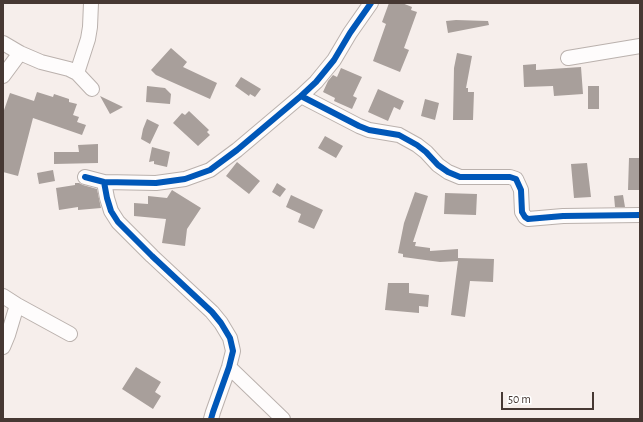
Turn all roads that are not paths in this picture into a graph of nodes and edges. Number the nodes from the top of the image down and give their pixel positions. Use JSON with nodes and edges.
{"nodes":[{"id":1,"x":91,"y":3,"type":"edge"},
{"id":2,"x":371,"y":3,"type":"edge"},
{"id":3,"x":3,"y":43,"type":"edge"},
{"id":4,"x":640,"y":46,"type":"edge"},
{"id":5,"x":20,"y":53,"type":"junction"},
{"id":6,"x":568,"y":58,"type":"dead end"},
{"id":7,"x":77,"y":73,"type":"junction"},
{"id":8,"x":3,"y":76,"type":"edge"},
{"id":9,"x":92,"y":89,"type":"dead end"},
{"id":10,"x":301,"y":96,"type":"junction"},
{"id":11,"x":85,"y":177,"type":"dead end"},
{"id":12,"x":104,"y":182,"type":"junction"},
{"id":13,"x":640,"y":215,"type":"edge"},
{"id":14,"x":3,"y":296,"type":"edge"},
{"id":15,"x":16,"y":305,"type":"junction"},
{"id":16,"x":70,"y":334,"type":"dead end"},
{"id":17,"x":3,"y":347,"type":"edge"},
{"id":18,"x":229,"y":367,"type":"junction"},
{"id":19,"x":212,"y":419,"type":"edge"},
{"id":20,"x":283,"y":419,"type":"edge"}],
"edges":[{"from":1,"to":7,"type":"street"},
{"from":2,"to":10,"type":"street"},
{"from":3,"to":5,"type":"street"},
{"from":4,"to":6,"type":"street"},
{"from":5,"to":7,"type":"street"},
{"from":5,"to":8,"type":"street"},
{"from":7,"to":9,"type":"street"},
{"from":10,"to":12,"type":"street"},
{"from":10,"to":13,"type":"street"},
{"from":11,"to":12,"type":"street"},
{"from":12,"to":18,"type":"street"},
{"from":14,"to":15,"type":"street"},
{"from":15,"to":16,"type":"street"},
{"from":15,"to":17,"type":"street"},
{"from":18,"to":19,"type":"street"},
{"from":18,"to":20,"type":"street"}]}
